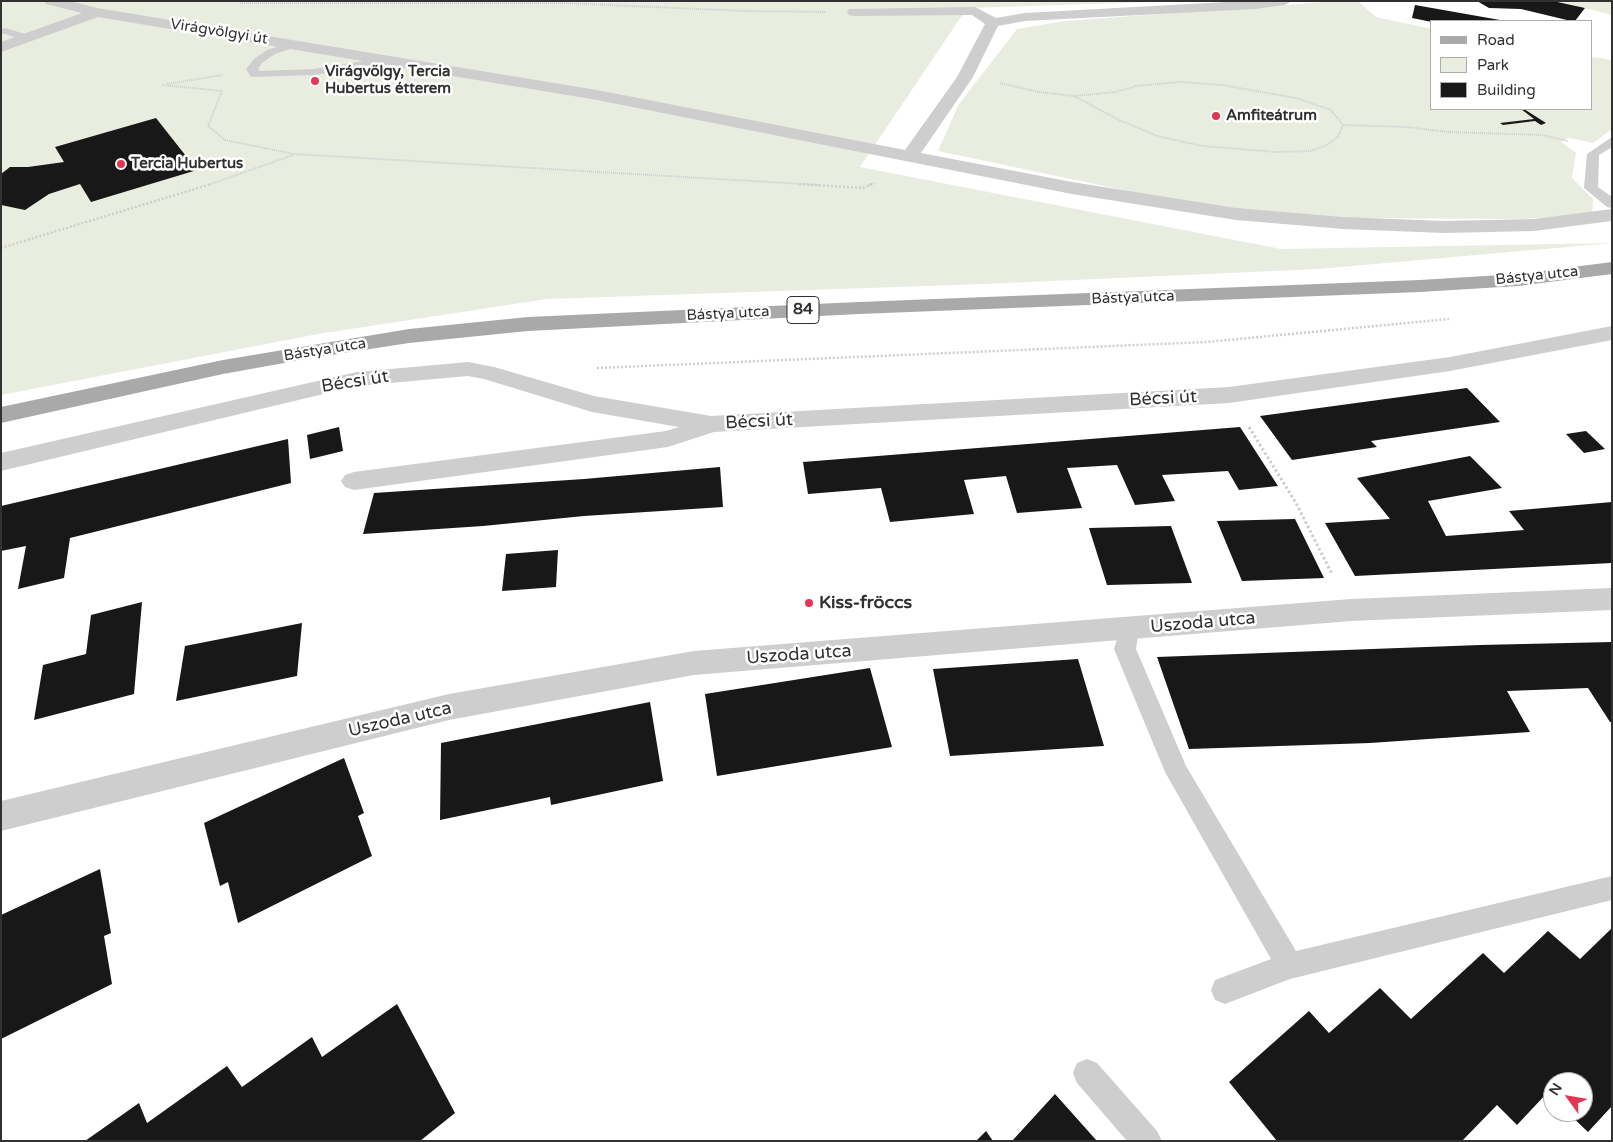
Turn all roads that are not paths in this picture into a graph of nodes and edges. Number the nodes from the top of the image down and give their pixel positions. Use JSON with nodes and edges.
{"nodes":[{"id":1,"x":51,"y":1,"type":"edge"},
{"id":2,"x":1284,"y":1,"type":"edge"},
{"id":3,"x":96,"y":12,"type":"junction"},
{"id":4,"x":854,"y":12,"type":"road end"},
{"id":5,"x":993,"y":23,"type":"junction"},
{"id":6,"x":5,"y":31,"type":"dead end"},
{"id":7,"x":28,"y":38,"type":"junction"},
{"id":8,"x":295,"y":44,"type":"junction"},
{"id":9,"x":1,"y":46,"type":"edge"},
{"id":10,"x":388,"y":60,"type":"junction"},
{"id":11,"x":1612,"y":141,"type":"edge"},
{"id":12,"x":910,"y":156,"type":"junction"},
{"id":13,"x":1612,"y":204,"type":"edge"},
{"id":14,"x":1612,"y":215,"type":"edge"},
{"id":15,"x":1612,"y":268,"type":"edge"},
{"id":16,"x":1612,"y":333,"type":"edge"},
{"id":17,"x":1,"y":414,"type":"edge"},
{"id":18,"x":711,"y":424,"type":"junction"},
{"id":19,"x":1,"y":462,"type":"edge"},
{"id":20,"x":354,"y":481,"type":"dead end"},
{"id":21,"x":1612,"y":599,"type":"edge"},
{"id":22,"x":1129,"y":630,"type":"junction"},
{"id":23,"x":1,"y":816,"type":"edge"},
{"id":24,"x":1612,"y":888,"type":"edge"},
{"id":25,"x":1290,"y":966,"type":"junction"},
{"id":26,"x":1225,"y":990,"type":"dead end"},
{"id":27,"x":1087,"y":1073,"type":"dead end"},
{"id":28,"x":1147,"y":1141,"type":"edge"}],
"edges":[{"from":1,"to":3,"type":"street","name":"Virágvölgyi út"},
{"from":2,"to":5,"type":"street"},
{"from":3,"to":7,"type":"street"},
{"from":3,"to":8,"type":"street","name":"Virágvölgyi út"},
{"from":4,"to":5,"type":"street"},
{"from":5,"to":12,"type":"street"},
{"from":6,"to":7,"type":"lane"},
{"from":7,"to":9,"type":"street"},
{"from":8,"to":10,"type":"street","name":"Virágvölgyi út"},
{"from":8,"to":10,"type":"lane"},
{"from":10,"to":12,"type":"street","name":"Virágvölgyi út"},
{"from":11,"to":13,"type":"lane"},
{"from":12,"to":14,"type":"street","name":"Virágvölgyi út"},
{"from":15,"to":17,"type":"main road","name":"Bástya utca","number":"84"},
{"from":16,"to":18,"type":"street","name":"Bécsi út"},
{"from":18,"to":19,"type":"street","name":"Bécsi út"},
{"from":18,"to":20,"type":"street","name":"Bécsi út"},
{"from":21,"to":22,"type":"street","name":"Uszoda utca"},
{"from":22,"to":23,"type":"street","name":"Uszoda utca"},
{"from":22,"to":25,"type":"lane"},
{"from":24,"to":25,"type":"lane"},
{"from":25,"to":26,"type":"lane"},
{"from":27,"to":28,"type":"lane"}]}
